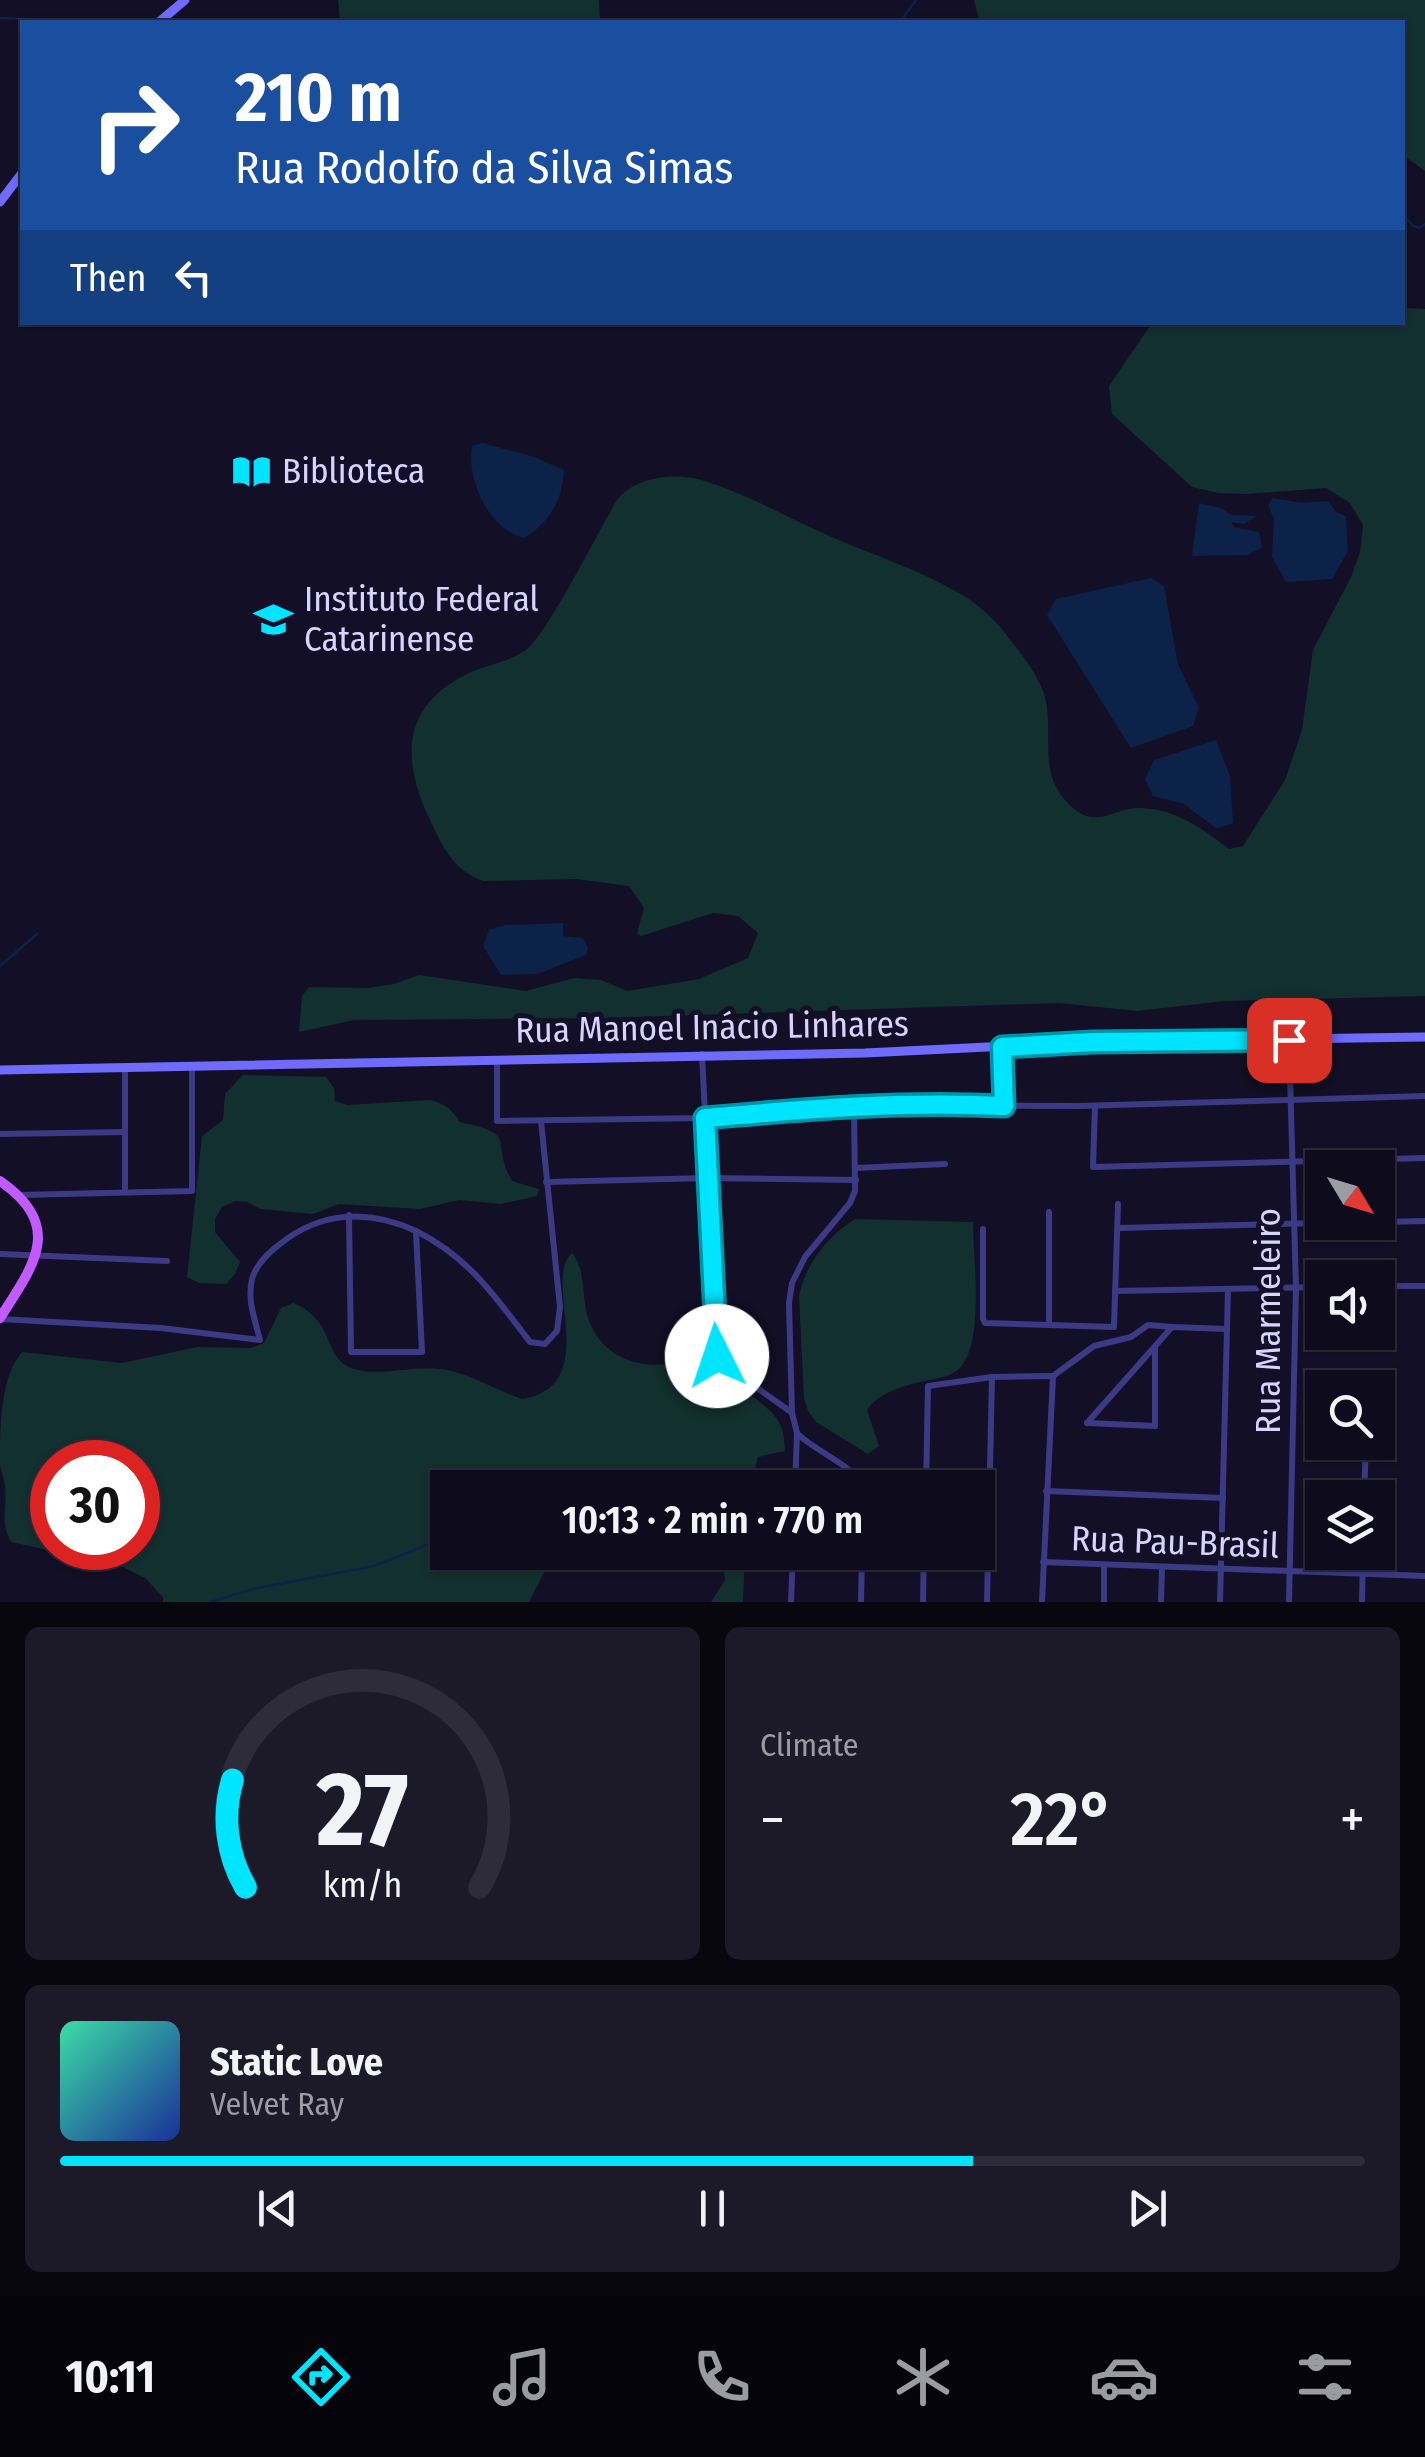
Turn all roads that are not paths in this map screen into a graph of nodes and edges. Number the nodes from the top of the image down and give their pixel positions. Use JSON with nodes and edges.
{"nodes":[{"id":1,"x":186,"y":0,"type":"edge"},
{"id":2,"x":161,"y":20,"type":"edge"},
{"id":3,"x":20,"y":176,"type":"edge"},
{"id":4,"x":0,"y":202,"type":"edge"},
{"id":5,"x":1425,"y":1037,"type":"edge"},
{"id":6,"x":1289,"y":1040,"type":"junction"},
{"id":7,"x":1002,"y":1047,"type":"junction"},
{"id":8,"x":702,"y":1054,"type":"junction"},
{"id":9,"x":496,"y":1058,"type":"junction"},
{"id":10,"x":192,"y":1066,"type":"junction"},
{"id":11,"x":124,"y":1067,"type":"junction"},
{"id":12,"x":0,"y":1070,"type":"edge"},
{"id":13,"x":1425,"y":1096,"type":"edge"},
{"id":14,"x":1291,"y":1100,"type":"junction"},
{"id":15,"x":854,"y":1105,"type":"junction"},
{"id":16,"x":1004,"y":1106,"type":"junction"},
{"id":17,"x":1094,"y":1106,"type":"junction"},
{"id":18,"x":705,"y":1118,"type":"junction"},
{"id":19,"x":541,"y":1121,"type":"junction"},
{"id":20,"x":125,"y":1132,"type":"junction"},
{"id":21,"x":0,"y":1134,"type":"edge"},
{"id":22,"x":1425,"y":1158,"type":"edge"},
{"id":23,"x":1292,"y":1162,"type":"junction"},
{"id":24,"x":945,"y":1164,"type":"dead end"},
{"id":25,"x":856,"y":1168,"type":"junction"},
{"id":26,"x":708,"y":1178,"type":"junction"},
{"id":27,"x":856,"y":1180,"type":"junction"},
{"id":28,"x":0,"y":1181,"type":"edge"},
{"id":29,"x":546,"y":1182,"type":"junction"},
{"id":30,"x":125,"y":1192,"type":"junction"},
{"id":31,"x":20,"y":1195,"type":"junction"},
{"id":32,"x":1118,"y":1204,"type":"dead end"},
{"id":33,"x":1050,"y":1212,"type":"dead end"},
{"id":34,"x":350,"y":1215,"type":"junction"},
{"id":35,"x":1425,"y":1221,"type":"edge"},
{"id":36,"x":1395,"y":1222,"type":"edge"},
{"id":37,"x":1294,"y":1224,"type":"junction"},
{"id":38,"x":1305,"y":1224,"type":"edge"},
{"id":39,"x":1118,"y":1228,"type":"junction"},
{"id":40,"x":983,"y":1229,"type":"dead end"},
{"id":41,"x":416,"y":1231,"type":"junction"},
{"id":42,"x":36,"y":1253,"type":"junction"},
{"id":43,"x":0,"y":1254,"type":"edge"},
{"id":44,"x":168,"y":1261,"type":"dead end"},
{"id":45,"x":1395,"y":1286,"type":"edge"},
{"id":46,"x":1425,"y":1286,"type":"edge"},
{"id":47,"x":1296,"y":1288,"type":"junction"},
{"id":48,"x":1305,"y":1288,"type":"edge"},
{"id":49,"x":1228,"y":1289,"type":"junction"},
{"id":50,"x":1115,"y":1291,"type":"junction"},
{"id":51,"x":0,"y":1319,"type":"edge"},
{"id":52,"x":1049,"y":1325,"type":"junction"},
{"id":53,"x":1172,"y":1327,"type":"junction"},
{"id":54,"x":1227,"y":1330,"type":"junction"},
{"id":55,"x":1155,"y":1346,"type":"junction"},
{"id":56,"x":1052,"y":1376,"type":"junction"},
{"id":57,"x":992,"y":1377,"type":"junction"},
{"id":58,"x":792,"y":1413,"type":"junction"},
{"id":59,"x":797,"y":1433,"type":"junction"},
{"id":60,"x":796,"y":1470,"type":"edge"},
{"id":61,"x":849,"y":1470,"type":"edge"},
{"id":62,"x":926,"y":1470,"type":"edge"},
{"id":63,"x":1046,"y":1491,"type":"junction"},
{"id":64,"x":1222,"y":1498,"type":"junction"},
{"id":65,"x":1042,"y":1562,"type":"junction"},
{"id":66,"x":1104,"y":1565,"type":"junction"},
{"id":67,"x":1162,"y":1567,"type":"junction"},
{"id":68,"x":1221,"y":1569,"type":"junction"},
{"id":69,"x":792,"y":1570,"type":"edge"},
{"id":70,"x":862,"y":1570,"type":"edge"},
{"id":71,"x":924,"y":1570,"type":"edge"},
{"id":72,"x":1363,"y":1570,"type":"edge"},
{"id":73,"x":1290,"y":1571,"type":"junction"},
{"id":74,"x":1363,"y":1574,"type":"junction"},
{"id":75,"x":1425,"y":1576,"type":"edge"},
{"id":76,"x":791,"y":1602,"type":"edge"},
{"id":77,"x":861,"y":1602,"type":"edge"},
{"id":78,"x":923,"y":1602,"type":"edge"},
{"id":79,"x":987,"y":1602,"type":"edge"},
{"id":80,"x":1042,"y":1602,"type":"edge"},
{"id":81,"x":1104,"y":1602,"type":"edge"},
{"id":82,"x":1161,"y":1602,"type":"edge"},
{"id":83,"x":1220,"y":1602,"type":"edge"},
{"id":84,"x":1289,"y":1602,"type":"edge"},
{"id":85,"x":1362,"y":1602,"type":"edge"}],
"edges":[{"from":1,"to":2,"type":"main road"},
{"from":3,"to":4,"type":"main road"},
{"from":5,"to":6,"type":"main road","name":"Rua Manoel Inácio Linhares"},
{"from":6,"to":7,"type":"main road","name":"Rua Manoel Inácio Linhares"},
{"from":6,"to":14,"type":"street","name":"Rua Marmeleiro"},
{"from":7,"to":8,"type":"main road","name":"Rua Manoel Inácio Linhares"},
{"from":7,"to":16,"type":"street"},
{"from":8,"to":9,"type":"main road","name":"Rua Manoel Inácio Linhares"},
{"from":8,"to":18,"type":"street"},
{"from":9,"to":10,"type":"main road","name":"Rua Manoel Inácio Linhares"},
{"from":9,"to":19,"type":"street"},
{"from":10,"to":11,"type":"main road","name":"Rua Manoel Inácio Linhares"},
{"from":10,"to":30,"type":"street"},
{"from":11,"to":12,"type":"main road","name":"Rua Manoel Inácio Linhares"},
{"from":11,"to":20,"type":"street"},
{"from":13,"to":14,"type":"street"},
{"from":14,"to":17,"type":"street"},
{"from":14,"to":23,"type":"street","name":"Rua Marmeleiro"},
{"from":15,"to":16,"type":"street"},
{"from":15,"to":18,"type":"street"},
{"from":15,"to":25,"type":"street"},
{"from":16,"to":17,"type":"street"},
{"from":17,"to":23,"type":"street"},
{"from":18,"to":19,"type":"street"},
{"from":18,"to":26,"type":"street"},
{"from":19,"to":29,"type":"street"},
{"from":20,"to":21,"type":"street"},
{"from":20,"to":30,"type":"street"},
{"from":22,"to":23,"type":"street"},
{"from":23,"to":37,"type":"street","name":"Rua Marmeleiro"},
{"from":24,"to":25,"type":"street"},
{"from":25,"to":27,"type":"street"},
{"from":26,"to":27,"type":"street"},
{"from":26,"to":29,"type":"street"},
{"from":26,"to":58,"type":"street"},
{"from":27,"to":58,"type":"street"},
{"from":28,"to":31,"type":"main road"},
{"from":29,"to":41,"type":"street"},
{"from":30,"to":31,"type":"street"},
{"from":31,"to":42,"type":"main road"},
{"from":32,"to":39,"type":"street"},
{"from":33,"to":52,"type":"street"},
{"from":34,"to":41,"type":"street"},
{"from":34,"to":41,"type":"street"},
{"from":34,"to":51,"type":"street"},
{"from":35,"to":36,"type":"street"},
{"from":37,"to":38,"type":"street"},
{"from":37,"to":39,"type":"street"},
{"from":37,"to":47,"type":"street","name":"Rua Marmeleiro"},
{"from":39,"to":50,"type":"street"},
{"from":40,"to":52,"type":"street"},
{"from":42,"to":43,"type":"street"},
{"from":42,"to":44,"type":"street"},
{"from":42,"to":51,"type":"main road"},
{"from":45,"to":46,"type":"street"},
{"from":47,"to":48,"type":"street"},
{"from":47,"to":49,"type":"street"},
{"from":47,"to":73,"type":"street","name":"Rua Marmeleiro"},
{"from":49,"to":50,"type":"street"},
{"from":49,"to":54,"type":"street"},
{"from":50,"to":52,"type":"street"},
{"from":53,"to":54,"type":"street"},
{"from":53,"to":55,"type":"street"},
{"from":53,"to":56,"type":"street"},
{"from":54,"to":64,"type":"street"},
{"from":55,"to":55,"type":"street"},
{"from":56,"to":57,"type":"street"},
{"from":56,"to":63,"type":"street"},
{"from":57,"to":62,"type":"street"},
{"from":57,"to":79,"type":"street"},
{"from":58,"to":59,"type":"street"},
{"from":59,"to":60,"type":"street"},
{"from":59,"to":61,"type":"street"},
{"from":63,"to":64,"type":"street"},
{"from":63,"to":65,"type":"street"},
{"from":64,"to":68,"type":"street"},
{"from":65,"to":66,"type":"street","name":"Rua Pau-Brasil"},
{"from":65,"to":80,"type":"street"},
{"from":66,"to":67,"type":"street","name":"Rua Pau-Brasil"},
{"from":66,"to":81,"type":"street"},
{"from":67,"to":68,"type":"street","name":"Rua Pau-Brasil"},
{"from":67,"to":82,"type":"street"},
{"from":68,"to":73,"type":"street","name":"Rua Pau-Brasil"},
{"from":68,"to":83,"type":"street"},
{"from":69,"to":76,"type":"street"},
{"from":70,"to":77,"type":"street"},
{"from":71,"to":78,"type":"street"},
{"from":72,"to":74,"type":"street"},
{"from":73,"to":74,"type":"street","name":"Rua Pau-Brasil"},
{"from":73,"to":84,"type":"street","name":"Rua Marmeleiro"},
{"from":74,"to":75,"type":"street","name":"Rua Pau-Brasil"},
{"from":74,"to":85,"type":"street"}]}
